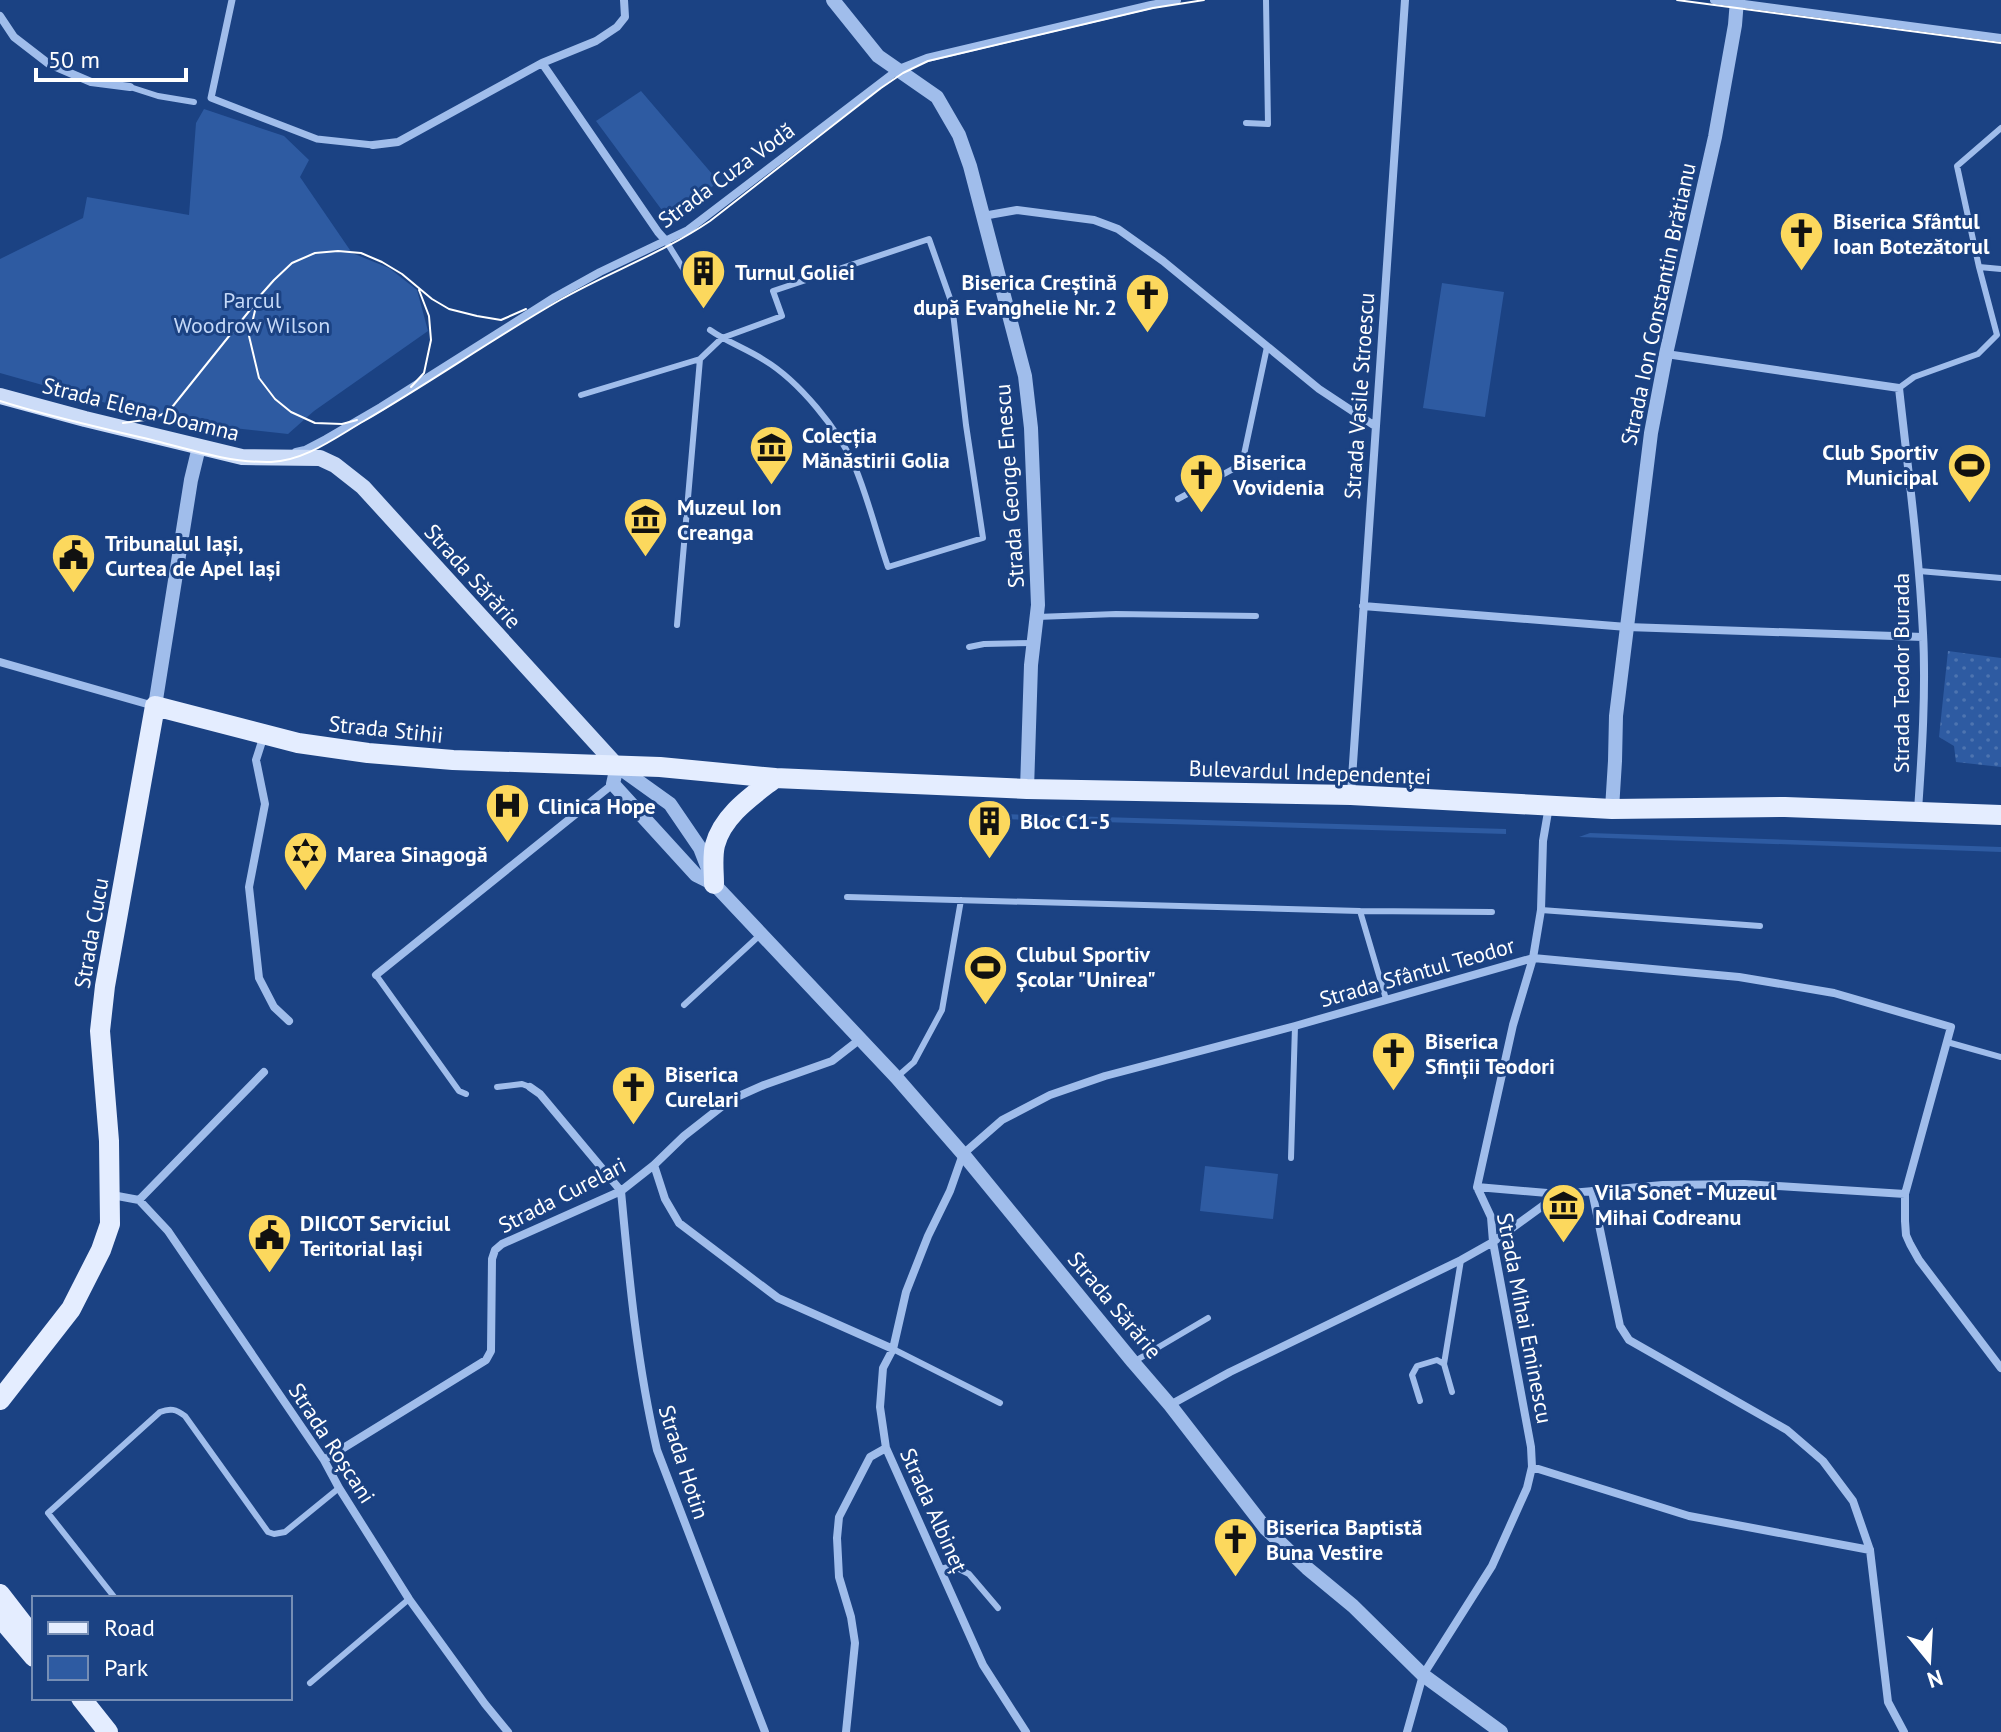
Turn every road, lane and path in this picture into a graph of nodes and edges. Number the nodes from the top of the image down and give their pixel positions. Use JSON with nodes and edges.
{"nodes":[{"id":1,"x":232,"y":0,"type":"edge"},
{"id":2,"x":624,"y":0,"type":"edge"},
{"id":3,"x":833,"y":0,"type":"edge"},
{"id":4,"x":1177,"y":0,"type":"edge"},
{"id":5,"x":1266,"y":0,"type":"edge"},
{"id":6,"x":1405,"y":0,"type":"edge"},
{"id":7,"x":1714,"y":0,"type":"edge"},
{"id":8,"x":1737,"y":2,"type":"edge"},
{"id":9,"x":0,"y":16,"type":"edge"},
{"id":10,"x":2001,"y":38,"type":"edge"},
{"id":11,"x":542,"y":63,"type":"junction"},
{"id":12,"x":899,"y":69,"type":"junction"},
{"id":13,"x":130,"y":87,"type":"joint"},
{"id":14,"x":194,"y":102,"type":"dead end"},
{"id":15,"x":1246,"y":123,"type":"dead end"},
{"id":16,"x":2001,"y":128,"type":"edge"},
{"id":17,"x":373,"y":145,"type":"joint"},
{"id":18,"x":983,"y":216,"type":"junction"},
{"id":19,"x":666,"y":241,"type":"junction"},
{"id":20,"x":1979,"y":267,"type":"junction"},
{"id":21,"x":2001,"y":269,"type":"edge"},
{"id":22,"x":697,"y":291,"type":"dead end"},
{"id":23,"x":710,"y":330,"type":"dead end"},
{"id":24,"x":722,"y":338,"type":"junction"},
{"id":25,"x":1267,"y":347,"type":"junction"},
{"id":26,"x":1666,"y":354,"type":"junction"},
{"id":27,"x":700,"y":359,"type":"junction"},
{"id":28,"x":1899,"y":388,"type":"junction"},
{"id":29,"x":581,"y":395,"type":"dead end"},
{"id":30,"x":0,"y":396,"type":"edge"},
{"id":31,"x":1375,"y":426,"type":"junction"},
{"id":32,"x":199,"y":447,"type":"junction"},
{"id":33,"x":274,"y":457,"type":"junction"},
{"id":34,"x":1178,"y":499,"type":"dead end"},
{"id":35,"x":1919,"y":571,"type":"junction"},
{"id":36,"x":2001,"y":578,"type":"edge"},
{"id":37,"x":1363,"y":606,"type":"junction"},
{"id":38,"x":1256,"y":616,"type":"dead end"},
{"id":39,"x":1037,"y":617,"type":"junction"},
{"id":40,"x":677,"y":625,"type":"dead end"},
{"id":41,"x":1627,"y":627,"type":"junction"},
{"id":42,"x":1923,"y":637,"type":"junction"},
{"id":43,"x":1034,"y":643,"type":"junction"},
{"id":44,"x":969,"y":647,"type":"dead end"},
{"id":45,"x":0,"y":662,"type":"edge"},
{"id":46,"x":155,"y":706,"type":"junction"},
{"id":47,"x":264,"y":735,"type":"junction"},
{"id":48,"x":615,"y":775,"type":"junction"},
{"id":49,"x":775,"y":778,"type":"junction"},
{"id":50,"x":1027,"y":789,"type":"junction"},
{"id":51,"x":1351,"y":795,"type":"junction"},
{"id":52,"x":1549,"y":806,"type":"junction"},
{"id":53,"x":1612,"y":809,"type":"junction"},
{"id":54,"x":1918,"y":811,"type":"junction"},
{"id":55,"x":2001,"y":815,"type":"edge"},
{"id":56,"x":714,"y":884,"type":"junction"},
{"id":57,"x":847,"y":897,"type":"dead end"},
{"id":58,"x":961,"y":900,"type":"junction"},
{"id":59,"x":1541,"y":910,"type":"junction"},
{"id":60,"x":1360,"y":911,"type":"junction"},
{"id":61,"x":1492,"y":912,"type":"dead end"},
{"id":62,"x":1760,"y":926,"type":"dead end"},
{"id":63,"x":760,"y":935,"type":"junction"},
{"id":64,"x":1533,"y":958,"type":"junction"},
{"id":65,"x":376,"y":975,"type":"joint"},
{"id":66,"x":1386,"y":999,"type":"junction"},
{"id":67,"x":684,"y":1005,"type":"dead end"},
{"id":68,"x":289,"y":1021,"type":"dead end"},
{"id":69,"x":1295,"y":1026,"type":"junction"},
{"id":70,"x":859,"y":1040,"type":"junction"},
{"id":71,"x":1947,"y":1042,"type":"junction"},
{"id":72,"x":2001,"y":1057,"type":"edge"},
{"id":73,"x":264,"y":1072,"type":"dead end"},
{"id":74,"x":896,"y":1077,"type":"junction"},
{"id":75,"x":497,"y":1087,"type":"dead end"},
{"id":76,"x":530,"y":1087,"type":"joint"},
{"id":77,"x":466,"y":1094,"type":"dead end"},
{"id":78,"x":963,"y":1154,"type":"junction"},
{"id":79,"x":1291,"y":1158,"type":"dead end"},
{"id":80,"x":654,"y":1165,"type":"junction"},
{"id":81,"x":1477,"y":1187,"type":"junction"},
{"id":82,"x":621,"y":1191,"type":"junction"},
{"id":83,"x":1592,"y":1191,"type":"junction"},
{"id":84,"x":1559,"y":1194,"type":"junction"},
{"id":85,"x":1905,"y":1194,"type":"junction"},
{"id":86,"x":111,"y":1195,"type":"junction"},
{"id":87,"x":139,"y":1200,"type":"junction"},
{"id":88,"x":1493,"y":1242,"type":"junction"},
{"id":89,"x":1461,"y":1260,"type":"junction"},
{"id":90,"x":1208,"y":1318,"type":"dead end"},
{"id":91,"x":893,"y":1349,"type":"junction"},
{"id":92,"x":1133,"y":1362,"type":"junction"},
{"id":93,"x":1444,"y":1364,"type":"junction"},
{"id":94,"x":2001,"y":1368,"type":"edge"},
{"id":95,"x":1452,"y":1392,"type":"dead end"},
{"id":96,"x":0,"y":1400,"type":"edge"},
{"id":97,"x":1420,"y":1401,"type":"dead end"},
{"id":98,"x":1000,"y":1403,"type":"dead end"},
{"id":99,"x":1170,"y":1405,"type":"junction"},
{"id":100,"x":886,"y":1448,"type":"junction"},
{"id":101,"x":324,"y":1460,"type":"junction"},
{"id":102,"x":1532,"y":1467,"type":"junction"},
{"id":103,"x":339,"y":1488,"type":"junction"},
{"id":104,"x":1870,"y":1550,"type":"junction"},
{"id":105,"x":940,"y":1569,"type":"junction"},
{"id":106,"x":0,"y":1594,"type":"edge"},
{"id":107,"x":113,"y":1596,"type":"edge"},
{"id":108,"x":409,"y":1599,"type":"junction"},
{"id":109,"x":998,"y":1608,"type":"dead end"},
{"id":110,"x":0,"y":1617,"type":"edge"},
{"id":111,"x":32,"y":1635,"type":"edge"},
{"id":112,"x":32,"y":1655,"type":"edge"},
{"id":113,"x":1423,"y":1675,"type":"junction"},
{"id":114,"x":310,"y":1683,"type":"dead end"},
{"id":115,"x":70,"y":1700,"type":"edge"},
{"id":116,"x":83,"y":1700,"type":"edge"},
{"id":117,"x":96,"y":1732,"type":"edge"},
{"id":118,"x":108,"y":1732,"type":"edge"},
{"id":119,"x":508,"y":1732,"type":"edge"},
{"id":120,"x":765,"y":1732,"type":"edge"},
{"id":121,"x":846,"y":1732,"type":"edge"},
{"id":122,"x":1026,"y":1732,"type":"edge"},
{"id":123,"x":1407,"y":1732,"type":"edge"},
{"id":124,"x":1501,"y":1732,"type":"edge"},
{"id":125,"x":1904,"y":1732,"type":"edge"}],
"edges":[{"from":1,"to":17,"type":"street"},
{"from":2,"to":11,"type":"street"},
{"from":3,"to":12,"type":"street","name":"Strada George Enescu"},
{"from":4,"to":12,"type":"street","name":"Strada Cuza Vodă"},
{"from":5,"to":15,"type":"lane"},
{"from":6,"to":31,"type":"street","name":"Strada Vasile Stroescu"},
{"from":7,"to":8,"type":"street"},
{"from":8,"to":10,"type":"street"},
{"from":8,"to":26,"type":"street","name":"Strada Ion Constantin Brătianu"},
{"from":9,"to":13,"type":"street"},
{"from":11,"to":17,"type":"street"},
{"from":11,"to":19,"type":"street"},
{"from":12,"to":18,"type":"street","name":"Strada George Enescu"},
{"from":12,"to":19,"type":"street","name":"Strada Cuza Vodă"},
{"from":13,"to":14,"type":"lane"},
{"from":16,"to":20,"type":"lane"},
{"from":18,"to":25,"type":"street"},
{"from":18,"to":39,"type":"street","name":"Strada George Enescu"},
{"from":19,"to":22,"type":"lane"},
{"from":19,"to":33,"type":"street","name":"Strada Cuza Vodă"},
{"from":20,"to":21,"type":"lane"},
{"from":20,"to":28,"type":"lane"},
{"from":23,"to":24,"type":"lane"},
{"from":24,"to":24,"type":"lane"},
{"from":24,"to":27,"type":"lane"},
{"from":25,"to":31,"type":"street"},
{"from":25,"to":34,"type":"lane"},
{"from":26,"to":28,"type":"street"},
{"from":26,"to":41,"type":"street","name":"Strada Ion Constantin Brătianu"},
{"from":27,"to":29,"type":"lane"},
{"from":27,"to":40,"type":"lane"},
{"from":28,"to":35,"type":"street","name":"Strada Teodor Burada"},
{"from":30,"to":32,"type":"main road","name":"Strada Elena Doamna"},
{"from":31,"to":37,"type":"street","name":"Strada Vasile Stroescu"},
{"from":32,"to":33,"type":"main road","name":"Strada Elena Doamna"},
{"from":32,"to":46,"type":"street","name":"Strada Cucu"},
{"from":33,"to":48,"type":"main road","name":"Strada Sărărie"},
{"from":35,"to":36,"type":"lane"},
{"from":35,"to":42,"type":"street","name":"Strada Teodor Burada"},
{"from":37,"to":41,"type":"street"},
{"from":37,"to":51,"type":"street","name":"Strada Vasile Stroescu"},
{"from":38,"to":39,"type":"lane"},
{"from":39,"to":43,"type":"street","name":"Strada George Enescu"},
{"from":41,"to":42,"type":"street"},
{"from":41,"to":53,"type":"street","name":"Strada Ion Constantin Brătianu"},
{"from":42,"to":54,"type":"street","name":"Strada Teodor Burada"},
{"from":43,"to":44,"type":"lane"},
{"from":43,"to":50,"type":"street","name":"Strada George Enescu"},
{"from":45,"to":46,"type":"street"},
{"from":46,"to":47,"type":"main road","name":"Strada Stihii"},
{"from":46,"to":86,"type":"main road","name":"Strada Cucu"},
{"from":47,"to":48,"type":"main road","name":"Strada Stihii"},
{"from":47,"to":68,"type":"street"},
{"from":48,"to":49,"type":"main road","name":"Bulevardul Independenței"},
{"from":48,"to":56,"type":"street","name":"Strada Sărărie"},
{"from":48,"to":56,"type":"street","name":"Strada Sărărie"},
{"from":48,"to":65,"type":"street"},
{"from":49,"to":50,"type":"main road","name":"Bulevardul Independenței"},
{"from":49,"to":56,"type":"main road"},
{"from":50,"to":51,"type":"main road","name":"Bulevardul Independenței"},
{"from":51,"to":52,"type":"main road","name":"Bulevardul Independenței"},
{"from":52,"to":53,"type":"main road","name":"Bulevardul Independenței"},
{"from":52,"to":59,"type":"street","name":"Strada Mihai Eminescu"},
{"from":53,"to":54,"type":"main road","name":"Bulevardul Independenței"},
{"from":54,"to":55,"type":"main road","name":"Bulevardul Independenței"},
{"from":56,"to":63,"type":"street","name":"Strada Sărărie"},
{"from":57,"to":58,"type":"lane"},
{"from":58,"to":60,"type":"lane"},
{"from":58,"to":74,"type":"lane"},
{"from":59,"to":62,"type":"lane"},
{"from":59,"to":64,"type":"street","name":"Strada Mihai Eminescu"},
{"from":60,"to":61,"type":"lane"},
{"from":60,"to":66,"type":"lane"},
{"from":63,"to":67,"type":"lane"},
{"from":63,"to":70,"type":"street","name":"Strada Sărărie"},
{"from":64,"to":66,"type":"street","name":"Strada Sfântul Teodor"},
{"from":64,"to":71,"type":"street","name":"Strada Sfântul Teodor"},
{"from":64,"to":81,"type":"street","name":"Strada Mihai Eminescu"},
{"from":65,"to":77,"type":"lane"},
{"from":66,"to":69,"type":"street","name":"Strada Sfântul Teodor"},
{"from":69,"to":78,"type":"street","name":"Strada Sfântul Teodor"},
{"from":69,"to":79,"type":"lane"},
{"from":70,"to":74,"type":"street","name":"Strada Sărărie"},
{"from":70,"to":80,"type":"street","name":"Strada Curelari"},
{"from":71,"to":72,"type":"lane"},
{"from":71,"to":85,"type":"street"},
{"from":73,"to":87,"type":"street"},
{"from":74,"to":78,"type":"street","name":"Strada Sărărie"},
{"from":75,"to":76,"type":"lane"},
{"from":76,"to":82,"type":"street"},
{"from":78,"to":91,"type":"street","name":"Strada Albineț"},
{"from":78,"to":92,"type":"street","name":"Strada Sărărie"},
{"from":80,"to":82,"type":"street","name":"Strada Curelari"},
{"from":80,"to":91,"type":"street"},
{"from":81,"to":84,"type":"street"},
{"from":81,"to":88,"type":"street","name":"Strada Mihai Eminescu"},
{"from":82,"to":101,"type":"street","name":"Strada Curelari"},
{"from":82,"to":120,"type":"street","name":"Strada Hotin"},
{"from":83,"to":84,"type":"street"},
{"from":83,"to":85,"type":"street"},
{"from":83,"to":104,"type":"street"},
{"from":84,"to":88,"type":"street"},
{"from":85,"to":94,"type":"street"},
{"from":86,"to":87,"type":"street"},
{"from":86,"to":96,"type":"main road","name":"Strada Cucu"},
{"from":87,"to":101,"type":"street","name":"Strada Roșcani"},
{"from":88,"to":89,"type":"street"},
{"from":88,"to":102,"type":"street","name":"Strada Mihai Eminescu"},
{"from":89,"to":93,"type":"lane"},
{"from":89,"to":99,"type":"street"},
{"from":90,"to":92,"type":"lane"},
{"from":91,"to":98,"type":"lane"},
{"from":91,"to":100,"type":"street","name":"Strada Albineț"},
{"from":92,"to":99,"type":"street","name":"Strada Sărărie"},
{"from":93,"to":95,"type":"lane"},
{"from":93,"to":97,"type":"lane"},
{"from":99,"to":113,"type":"street","name":"Strada Sărărie"},
{"from":100,"to":105,"type":"street","name":"Strada Albineț"},
{"from":100,"to":121,"type":"street"},
{"from":101,"to":103,"type":"street","name":"Strada Roșcani"},
{"from":102,"to":104,"type":"street"},
{"from":102,"to":113,"type":"street","name":"Strada Mihai Eminescu"},
{"from":103,"to":107,"type":"lane"},
{"from":103,"to":108,"type":"street","name":"Strada Roșcani"},
{"from":104,"to":125,"type":"street"},
{"from":105,"to":109,"type":"lane"},
{"from":105,"to":122,"type":"street","name":"Strada Albineț"},
{"from":106,"to":111,"type":"main road"},
{"from":108,"to":114,"type":"lane"},
{"from":108,"to":119,"type":"street","name":"Strada Roșcani"},
{"from":110,"to":112,"type":"main road"},
{"from":113,"to":123,"type":"street","name":"Strada Mihai Eminescu"},
{"from":113,"to":124,"type":"street","name":"Strada Sărărie"},
{"from":115,"to":117,"type":"main road"},
{"from":116,"to":118,"type":"main road"}]}
